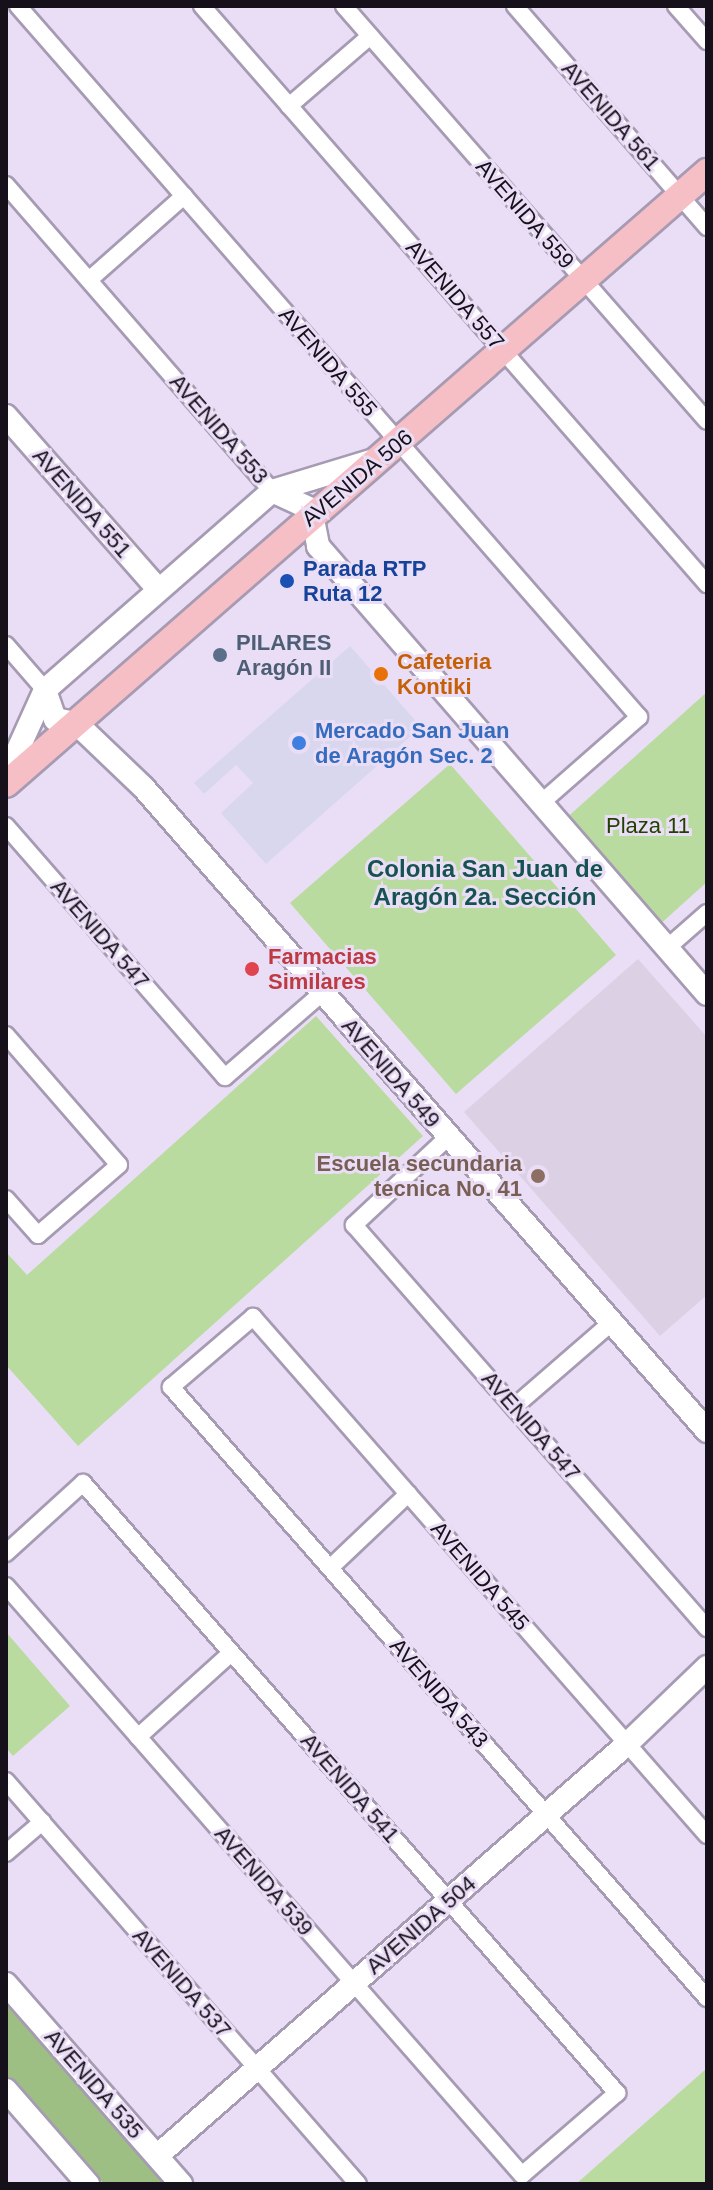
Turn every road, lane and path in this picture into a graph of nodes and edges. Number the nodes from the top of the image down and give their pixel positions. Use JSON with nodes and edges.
{"nodes":[{"id":1,"x":18,"y":6,"type":"edge"},
{"id":2,"x":202,"y":6,"type":"edge"},
{"id":3,"x":344,"y":6,"type":"edge"},
{"id":4,"x":515,"y":6,"type":"edge"},
{"id":5,"x":676,"y":6,"type":"edge"},
{"id":6,"x":370,"y":36,"type":"junction"},
{"id":7,"x":707,"y":41,"type":"edge"},
{"id":8,"x":289,"y":106,"type":"junction"},
{"id":9,"x":707,"y":172,"type":"edge"},
{"id":10,"x":6,"y":185,"type":"edge"},
{"id":11,"x":184,"y":196,"type":"junction"},
{"id":12,"x":680,"y":196,"type":"junction"},
{"id":13,"x":707,"y":227,"type":"edge"},
{"id":14,"x":89,"y":280,"type":"junction"},
{"id":15,"x":584,"y":280,"type":"junction"},
{"id":16,"x":504,"y":351,"type":"junction"},
{"id":17,"x":6,"y":416,"type":"edge"},
{"id":18,"x":707,"y":421,"type":"edge"},
{"id":19,"x":391,"y":450,"type":"junction"},
{"id":20,"x":272,"y":491,"type":"junction"},
{"id":21,"x":313,"y":515,"type":"junction"},
{"id":22,"x":707,"y":584,"type":"edge"},
{"id":23,"x":158,"y":589,"type":"junction"},
{"id":24,"x":6,"y":645,"type":"edge"},
{"id":25,"x":45,"y":690,"type":"junction"},
{"id":26,"x":76,"y":723,"type":"junction"},
{"id":27,"x":6,"y":776,"type":"edge"},
{"id":28,"x":6,"y":784,"type":"edge"},
{"id":29,"x":541,"y":803,"type":"junction"},
{"id":30,"x":6,"y":826,"type":"edge"},
{"id":31,"x":707,"y":913,"type":"edge"},
{"id":32,"x":667,"y":948,"type":"junction"},
{"id":33,"x":322,"y":993,"type":"junction"},
{"id":34,"x":707,"y":994,"type":"edge"},
{"id":35,"x":6,"y":1035,"type":"edge"},
{"id":36,"x":448,"y":1137,"type":"junction"},
{"id":37,"x":6,"y":1199,"type":"edge"},
{"id":38,"x":253,"y":1317,"type":"joint"},
{"id":39,"x":612,"y":1322,"type":"junction"},
{"id":40,"x":514,"y":1407,"type":"junction"},
{"id":41,"x":707,"y":1431,"type":"edge"},
{"id":42,"x":408,"y":1494,"type":"junction"},
{"id":43,"x":6,"y":1553,"type":"edge"},
{"id":44,"x":330,"y":1568,"type":"junction"},
{"id":45,"x":6,"y":1586,"type":"edge"},
{"id":46,"x":707,"y":1628,"type":"edge"},
{"id":47,"x":231,"y":1653,"type":"junction"},
{"id":48,"x":707,"y":1667,"type":"edge"},
{"id":49,"x":707,"y":1681,"type":"edge"},
{"id":50,"x":683,"y":1692,"type":"junction"},
{"id":51,"x":138,"y":1737,"type":"junction"},
{"id":52,"x":627,"y":1744,"type":"junction"},
{"id":53,"x":6,"y":1781,"type":"edge"},
{"id":54,"x":546,"y":1815,"type":"junction"},
{"id":55,"x":42,"y":1822,"type":"junction"},
{"id":56,"x":707,"y":1835,"type":"edge"},
{"id":57,"x":6,"y":1853,"type":"edge"},
{"id":58,"x":448,"y":1900,"type":"junction"},
{"id":59,"x":354,"y":1983,"type":"junction"},
{"id":60,"x":6,"y":1984,"type":"edge"},
{"id":61,"x":707,"y":1998,"type":"edge"},
{"id":62,"x":258,"y":2069,"type":"junction"},
{"id":63,"x":6,"y":2090,"type":"edge"},
{"id":64,"x":157,"y":2156,"type":"junction"},
{"id":65,"x":522,"y":2175,"type":"joint"},
{"id":66,"x":88,"y":2184,"type":"edge"},
{"id":67,"x":181,"y":2184,"type":"edge"},
{"id":68,"x":358,"y":2184,"type":"edge"}],
"edges":[{"from":1,"to":11,"type":"street","name":"AVENIDA 555"},
{"from":2,"to":8,"type":"street","name":"AVENIDA 557"},
{"from":3,"to":6,"type":"street","name":"AVENIDA 559"},
{"from":4,"to":12,"type":"street","name":"AVENIDA 561"},
{"from":5,"to":7,"type":"street"},
{"from":6,"to":8,"type":"street"},
{"from":6,"to":15,"type":"street","name":"AVENIDA 559"},
{"from":8,"to":16,"type":"street","name":"AVENIDA 557"},
{"from":9,"to":12,"type":"main road","name":"AVENIDA 506"},
{"from":10,"to":14,"type":"street","name":"AVENIDA 553"},
{"from":11,"to":14,"type":"street"},
{"from":11,"to":19,"type":"street","name":"AVENIDA 555"},
{"from":12,"to":13,"type":"street","name":"AVENIDA 561"},
{"from":12,"to":15,"type":"main road","name":"AVENIDA 506"},
{"from":14,"to":20,"type":"street","name":"AVENIDA 553"},
{"from":15,"to":16,"type":"main road","name":"AVENIDA 506"},
{"from":15,"to":18,"type":"street","name":"AVENIDA 559"},
{"from":16,"to":19,"type":"main road","name":"AVENIDA 506"},
{"from":16,"to":22,"type":"street","name":"AVENIDA 557"},
{"from":17,"to":23,"type":"street","name":"AVENIDA 551"},
{"from":19,"to":20,"type":"street"},
{"from":19,"to":21,"type":"main road","name":"AVENIDA 506"},
{"from":19,"to":29,"type":"street","name":"AVENIDA 555"},
{"from":20,"to":21,"type":"street","name":"AVENIDA 553"},
{"from":20,"to":23,"type":"street"},
{"from":21,"to":26,"type":"main road","name":"AVENIDA 506"},
{"from":21,"to":29,"type":"street"},
{"from":23,"to":25,"type":"street"},
{"from":24,"to":25,"type":"street"},
{"from":25,"to":26,"type":"street","name":"AVENIDA 549"},
{"from":25,"to":27,"type":"street"},
{"from":26,"to":28,"type":"main road","name":"AVENIDA 506"},
{"from":26,"to":33,"type":"street","name":"AVENIDA 549"},
{"from":29,"to":32,"type":"street"},
{"from":30,"to":33,"type":"street","name":"AVENIDA 547"},
{"from":31,"to":32,"type":"street"},
{"from":32,"to":34,"type":"street"},
{"from":33,"to":36,"type":"street","name":"AVENIDA 549"},
{"from":35,"to":37,"type":"street"},
{"from":36,"to":39,"type":"street","name":"AVENIDA 549"},
{"from":36,"to":40,"type":"street","name":"AVENIDA 547"},
{"from":38,"to":42,"type":"street","name":"AVENIDA 545"},
{"from":38,"to":44,"type":"street","name":"AVENIDA 543"},
{"from":39,"to":40,"type":"street"},
{"from":39,"to":41,"type":"street","name":"AVENIDA 549"},
{"from":40,"to":46,"type":"street","name":"AVENIDA 547"},
{"from":42,"to":44,"type":"street"},
{"from":42,"to":52,"type":"street","name":"AVENIDA 545"},
{"from":43,"to":47,"type":"street","name":"AVENIDA 541"},
{"from":44,"to":54,"type":"street","name":"AVENIDA 543"},
{"from":45,"to":51,"type":"street","name":"AVENIDA 539"},
{"from":47,"to":51,"type":"street"},
{"from":47,"to":58,"type":"street","name":"AVENIDA 541"},
{"from":48,"to":50,"type":"street","name":"AVENIDA 504"},
{"from":49,"to":50,"type":"street","name":"AVENIDA 504"},
{"from":50,"to":52,"type":"street","name":"AVENIDA 504"},
{"from":51,"to":59,"type":"street","name":"AVENIDA 539"},
{"from":52,"to":54,"type":"street","name":"AVENIDA 504"},
{"from":52,"to":56,"type":"street","name":"AVENIDA 545"},
{"from":53,"to":55,"type":"street","name":"AVENIDA 537"},
{"from":54,"to":58,"type":"street","name":"AVENIDA 504"},
{"from":54,"to":61,"type":"street","name":"AVENIDA 543"},
{"from":55,"to":57,"type":"street"},
{"from":55,"to":62,"type":"street","name":"AVENIDA 537"},
{"from":58,"to":59,"type":"street","name":"AVENIDA 504"},
{"from":58,"to":65,"type":"street","name":"AVENIDA 541"},
{"from":59,"to":62,"type":"street","name":"AVENIDA 504"},
{"from":59,"to":65,"type":"street","name":"AVENIDA 539"},
{"from":60,"to":64,"type":"street","name":"AVENIDA 535"},
{"from":62,"to":64,"type":"street","name":"AVENIDA 504"},
{"from":62,"to":68,"type":"street","name":"AVENIDA 537"},
{"from":63,"to":66,"type":"street"},
{"from":64,"to":67,"type":"street","name":"AVENIDA 535"}]}
